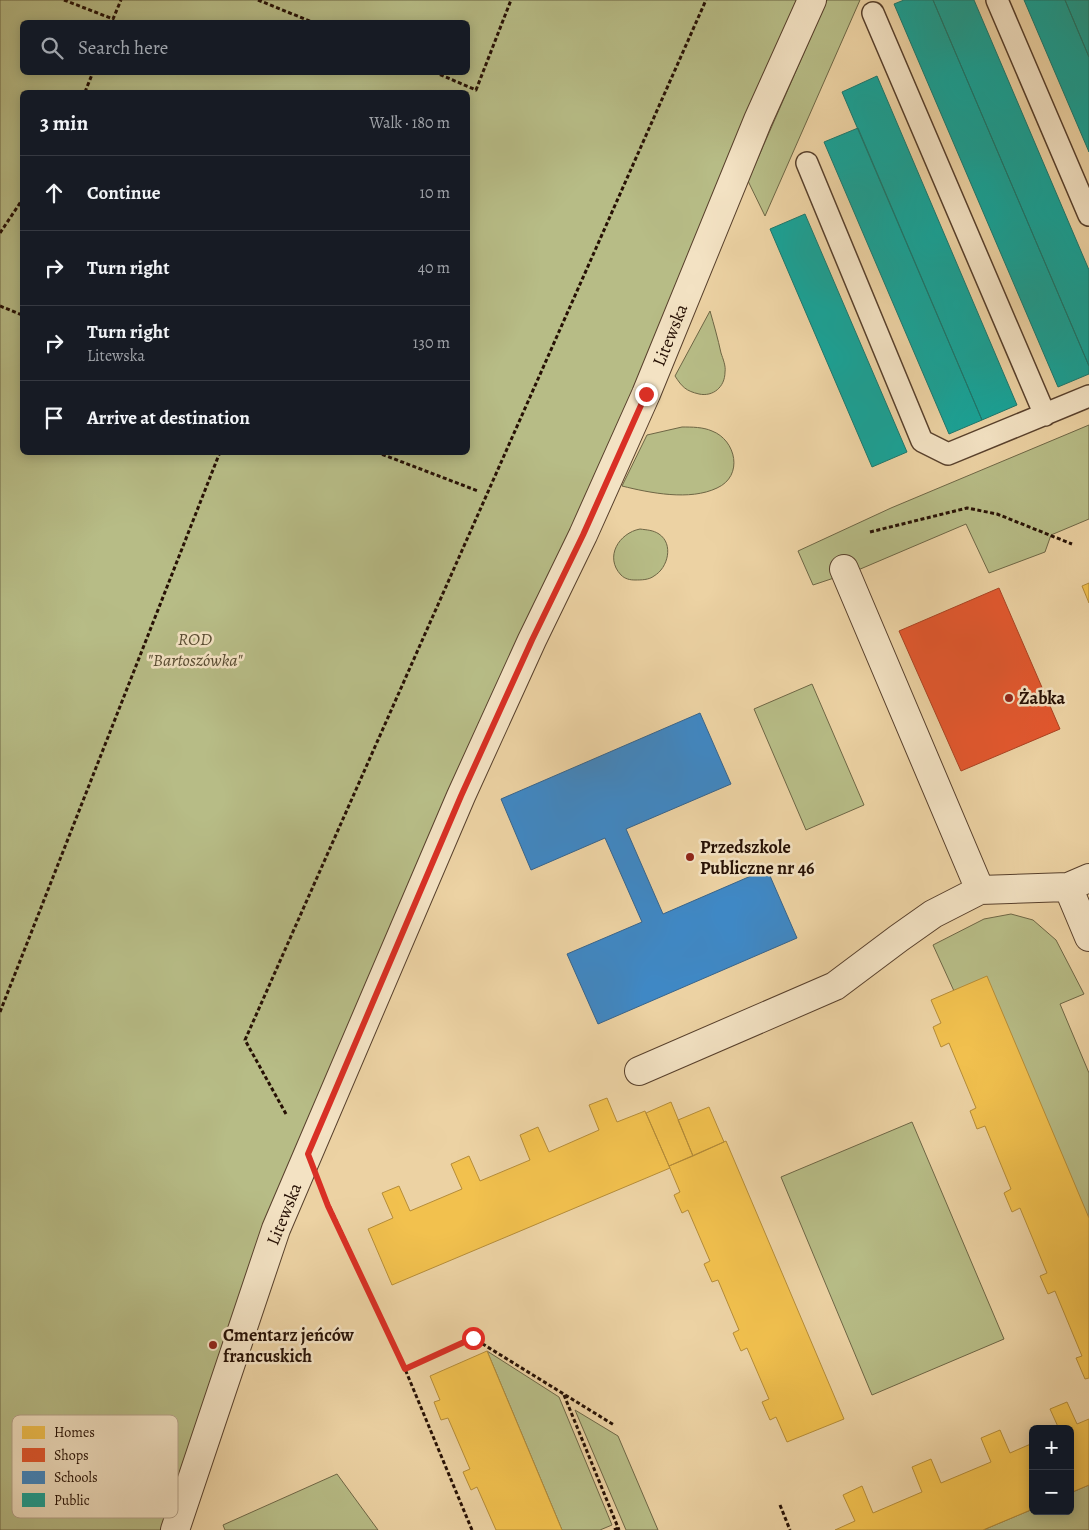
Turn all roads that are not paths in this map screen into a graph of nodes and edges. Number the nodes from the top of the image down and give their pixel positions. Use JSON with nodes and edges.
{"nodes":[{"id":1,"x":812,"y":0,"type":"edge"},
{"id":2,"x":997,"y":0,"type":"edge"},
{"id":3,"x":874,"y":13,"type":"dead end"},
{"id":4,"x":807,"y":162,"type":"dead end"},
{"id":5,"x":1089,"y":216,"type":"edge"},
{"id":6,"x":1089,"y":396,"type":"edge"},
{"id":7,"x":1045,"y":415,"type":"junction"},
{"id":8,"x":844,"y":568,"type":"dead end"},
{"id":9,"x":1078,"y":883,"type":"edge"},
{"id":10,"x":980,"y":890,"type":"junction"},
{"id":11,"x":1089,"y":936,"type":"edge"},
{"id":12,"x":639,"y":1071,"type":"dead end"},
{"id":13,"x":175,"y":1530,"type":"edge"}],
"edges":[{"from":1,"to":13,"type":"street","name":"Litewska"},
{"from":2,"to":5,"type":"lane"},
{"from":3,"to":7,"type":"lane"},
{"from":4,"to":7,"type":"lane"},
{"from":6,"to":7,"type":"lane"},
{"from":8,"to":10,"type":"street"},
{"from":9,"to":10,"type":"street"},
{"from":9,"to":11,"type":"street"},
{"from":10,"to":12,"type":"street"}]}
